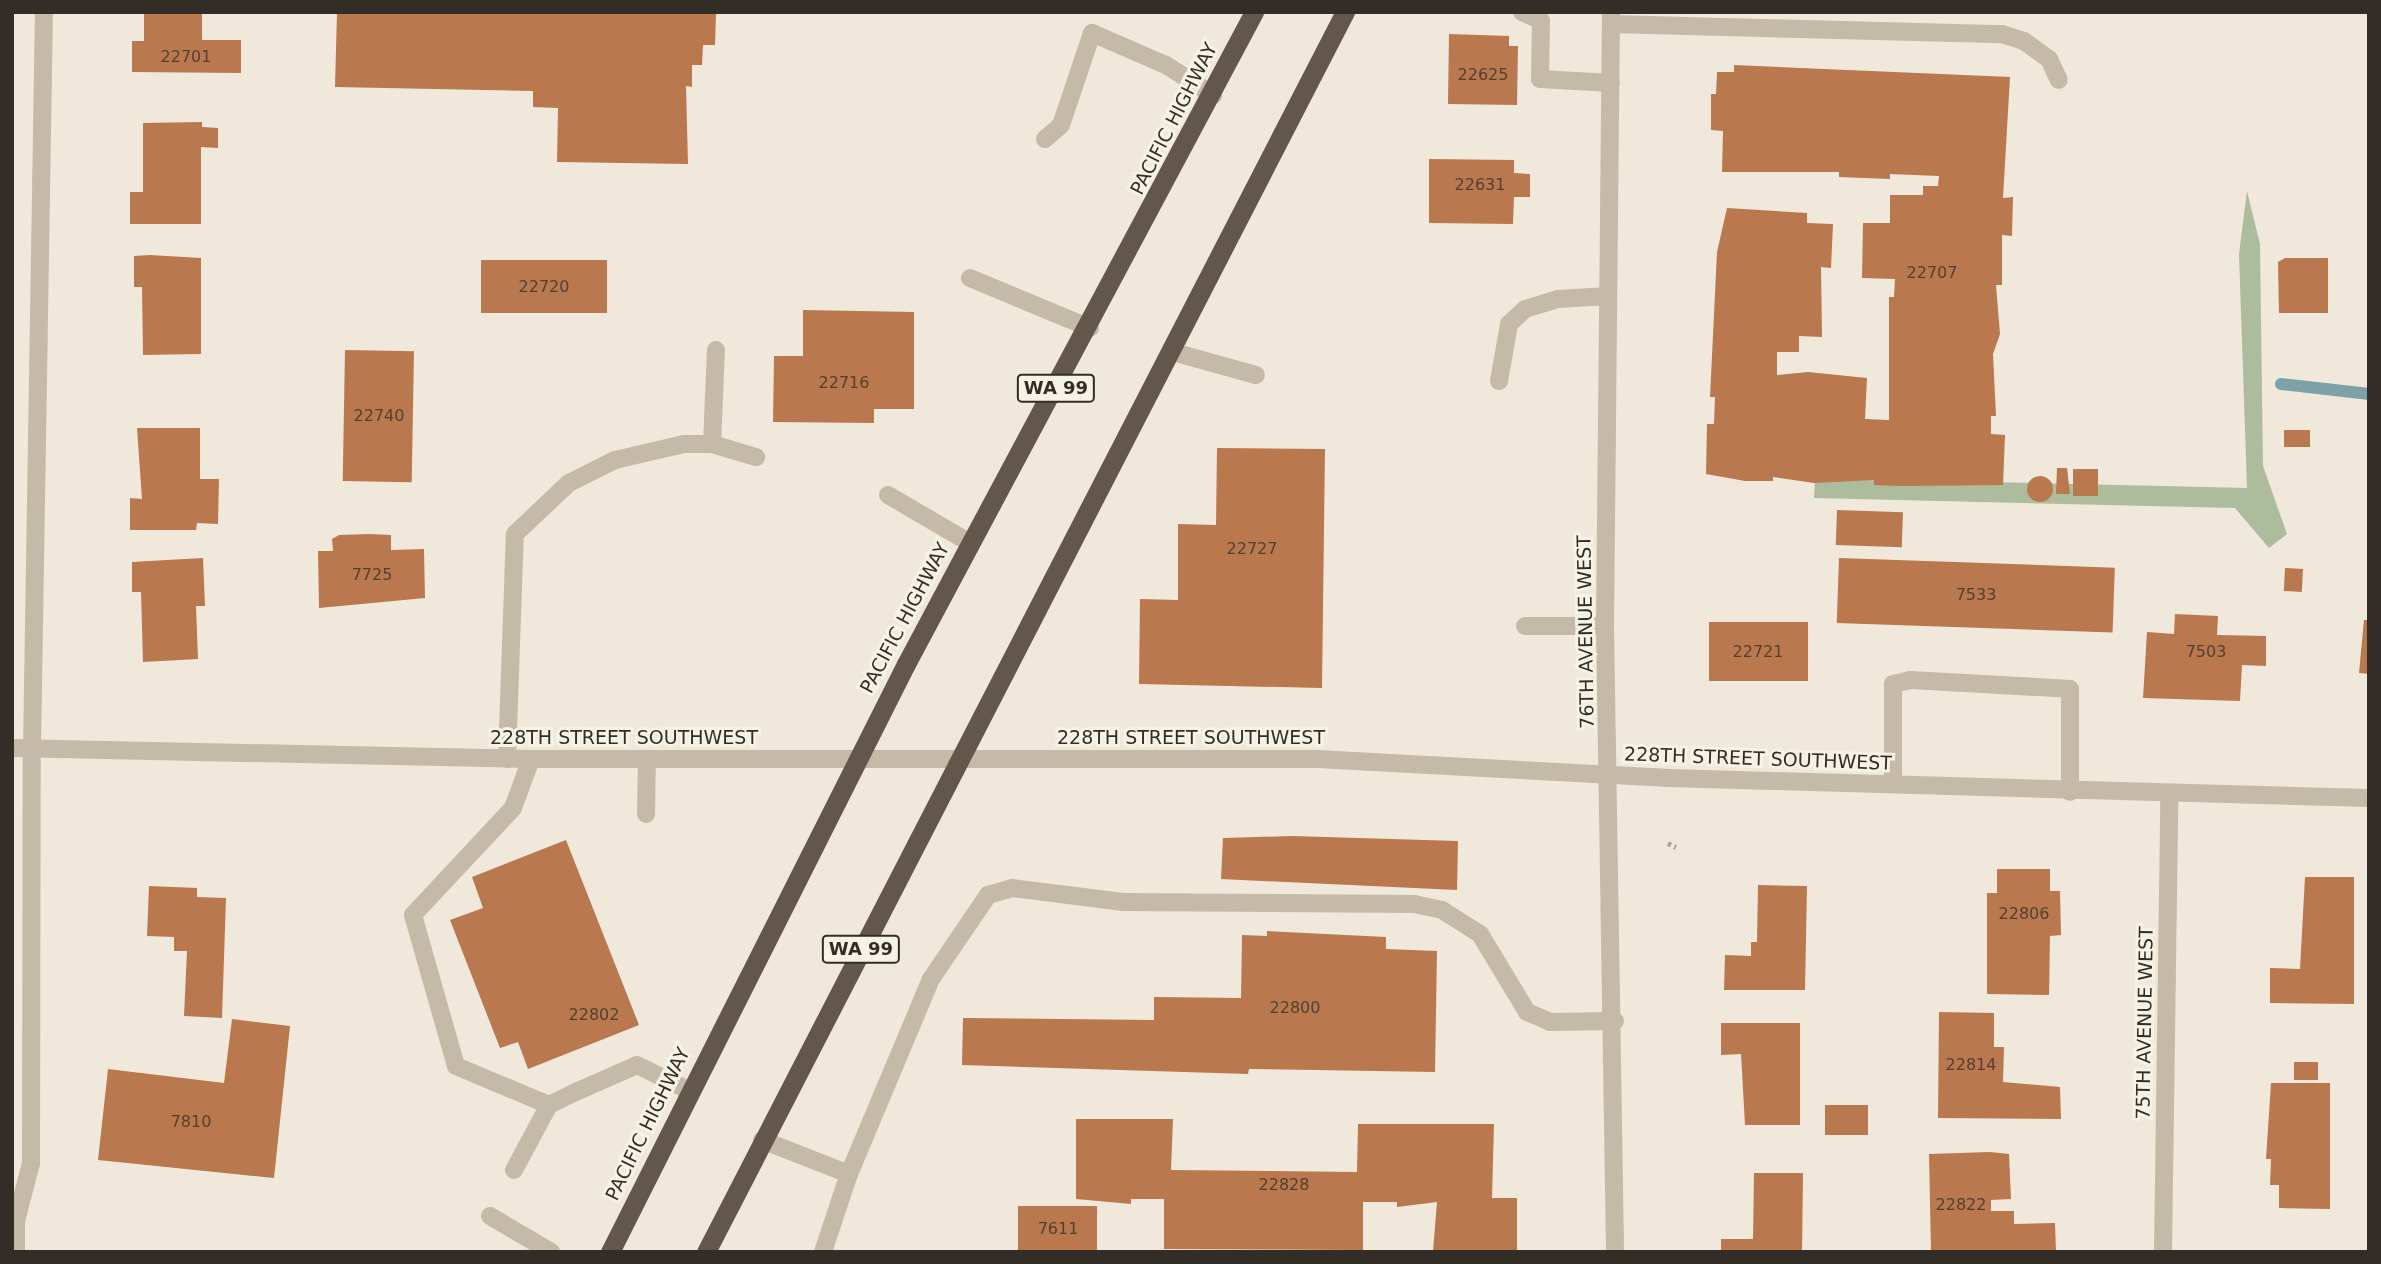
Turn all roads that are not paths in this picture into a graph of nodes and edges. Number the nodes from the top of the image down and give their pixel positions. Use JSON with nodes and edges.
{"nodes":[{"id":1,"x":44,"y":12,"type":"edge"},
{"id":2,"x":1254,"y":12,"type":"edge"},
{"id":3,"x":1345,"y":12,"type":"edge"},
{"id":4,"x":1522,"y":12,"type":"edge"},
{"id":5,"x":1542,"y":17,"type":"edge"},
{"id":6,"x":1611,"y":18,"type":"edge"},
{"id":7,"x":2059,"y":80,"type":"dead end"},
{"id":8,"x":1611,"y":83,"type":"junction"},
{"id":9,"x":1213,"y":95,"type":"junction"},
{"id":10,"x":1045,"y":139,"type":"dead end"},
{"id":11,"x":970,"y":278,"type":"dead end"},
{"id":12,"x":1608,"y":296,"type":"junction"},
{"id":13,"x":1090,"y":328,"type":"junction"},
{"id":14,"x":716,"y":351,"type":"dead end"},
{"id":15,"x":1173,"y":352,"type":"junction"},
{"id":16,"x":1256,"y":375,"type":"dead end"},
{"id":17,"x":1499,"y":381,"type":"dead end"},
{"id":18,"x":712,"y":444,"type":"junction"},
{"id":19,"x":757,"y":457,"type":"dead end"},
{"id":20,"x":888,"y":495,"type":"dead end"},
{"id":21,"x":970,"y":542,"type":"junction"},
{"id":22,"x":1525,"y":626,"type":"dead end"},
{"id":23,"x":1605,"y":626,"type":"junction"},
{"id":24,"x":12,"y":748,"type":"edge"},
{"id":25,"x":33,"y":748,"type":"junction"},
{"id":26,"x":507,"y":758,"type":"junction"},
{"id":27,"x":531,"y":759,"type":"junction"},
{"id":28,"x":647,"y":759,"type":"junction"},
{"id":29,"x":961,"y":760,"type":"junction"},
{"id":30,"x":855,"y":761,"type":"junction"},
{"id":31,"x":1608,"y":775,"type":"junction"},
{"id":32,"x":1893,"y":784,"type":"junction"},
{"id":33,"x":2070,"y":792,"type":"junction"},
{"id":34,"x":2169,"y":795,"type":"junction"},
{"id":35,"x":2369,"y":797,"type":"edge"},
{"id":36,"x":646,"y":814,"type":"dead end"},
{"id":37,"x":1615,"y":1021,"type":"junction"},
{"id":38,"x":688,"y":1090,"type":"junction"},
{"id":39,"x":549,"y":1105,"type":"junction"},
{"id":40,"x":762,"y":1140,"type":"junction"},
{"id":41,"x":514,"y":1170,"type":"dead end"},
{"id":42,"x":849,"y":1174,"type":"junction"},
{"id":43,"x":490,"y":1216,"type":"dead end"},
{"id":44,"x":16,"y":1252,"type":"edge"},
{"id":45,"x":551,"y":1252,"type":"edge"},
{"id":46,"x":610,"y":1252,"type":"edge"},
{"id":47,"x":706,"y":1252,"type":"edge"},
{"id":48,"x":823,"y":1252,"type":"edge"},
{"id":49,"x":1615,"y":1252,"type":"edge"},
{"id":50,"x":2163,"y":1252,"type":"edge"}],
"edges":[{"from":1,"to":25,"type":"street"},
{"from":2,"to":9,"type":"highway","name":"PACIFIC HIGHWAY","number":"WA 99"},
{"from":3,"to":15,"type":"highway","number":"WA 99"},
{"from":4,"to":5,"type":"street"},
{"from":5,"to":8,"type":"street"},
{"from":6,"to":7,"type":"street"},
{"from":6,"to":8,"type":"street","name":"76TH AVENUE WEST"},
{"from":8,"to":12,"type":"street","name":"76TH AVENUE WEST"},
{"from":9,"to":10,"type":"street"},
{"from":9,"to":13,"type":"highway","name":"PACIFIC HIGHWAY","number":"WA 99"},
{"from":11,"to":13,"type":"street"},
{"from":12,"to":17,"type":"street"},
{"from":12,"to":23,"type":"street","name":"76TH AVENUE WEST"},
{"from":13,"to":21,"type":"highway","name":"PACIFIC HIGHWAY","number":"WA 99"},
{"from":14,"to":18,"type":"street"},
{"from":15,"to":16,"type":"street"},
{"from":15,"to":29,"type":"highway","number":"WA 99"},
{"from":18,"to":19,"type":"street"},
{"from":18,"to":26,"type":"street"},
{"from":20,"to":21,"type":"street"},
{"from":21,"to":30,"type":"highway","name":"PACIFIC HIGHWAY","number":"WA 99"},
{"from":22,"to":23,"type":"street"},
{"from":23,"to":31,"type":"street","name":"76TH AVENUE WEST"},
{"from":24,"to":25,"type":"street","name":"228TH STREET SOUTHWEST"},
{"from":25,"to":26,"type":"street","name":"228TH STREET SOUTHWEST"},
{"from":25,"to":44,"type":"street"},
{"from":26,"to":27,"type":"street","name":"228TH STREET SOUTHWEST"},
{"from":27,"to":28,"type":"street","name":"228TH STREET SOUTHWEST"},
{"from":27,"to":39,"type":"street"},
{"from":28,"to":30,"type":"street","name":"228TH STREET SOUTHWEST"},
{"from":28,"to":36,"type":"street"},
{"from":29,"to":30,"type":"street","name":"228TH STREET SOUTHWEST"},
{"from":29,"to":31,"type":"street","name":"228TH STREET SOUTHWEST"},
{"from":29,"to":40,"type":"highway","number":"WA 99"},
{"from":30,"to":38,"type":"highway","name":"PACIFIC HIGHWAY","number":"WA 99"},
{"from":31,"to":32,"type":"street","name":"228TH STREET SOUTHWEST"},
{"from":31,"to":37,"type":"street","name":"76TH AVENUE WEST"},
{"from":32,"to":33,"type":"street","name":"228TH STREET SOUTHWEST"},
{"from":32,"to":33,"type":"street"},
{"from":33,"to":34,"type":"street","name":"228TH STREET SOUTHWEST"},
{"from":34,"to":35,"type":"street","name":"228TH STREET SOUTHWEST"},
{"from":34,"to":50,"type":"street","name":"75TH AVENUE WEST"},
{"from":37,"to":42,"type":"street"},
{"from":37,"to":49,"type":"street","name":"76TH AVENUE WEST"},
{"from":38,"to":39,"type":"street"},
{"from":38,"to":46,"type":"highway","name":"PACIFIC HIGHWAY","number":"WA 99"},
{"from":39,"to":41,"type":"street"},
{"from":40,"to":42,"type":"street"},
{"from":40,"to":47,"type":"highway","number":"WA 99"},
{"from":42,"to":48,"type":"street"},
{"from":43,"to":45,"type":"street"}]}
